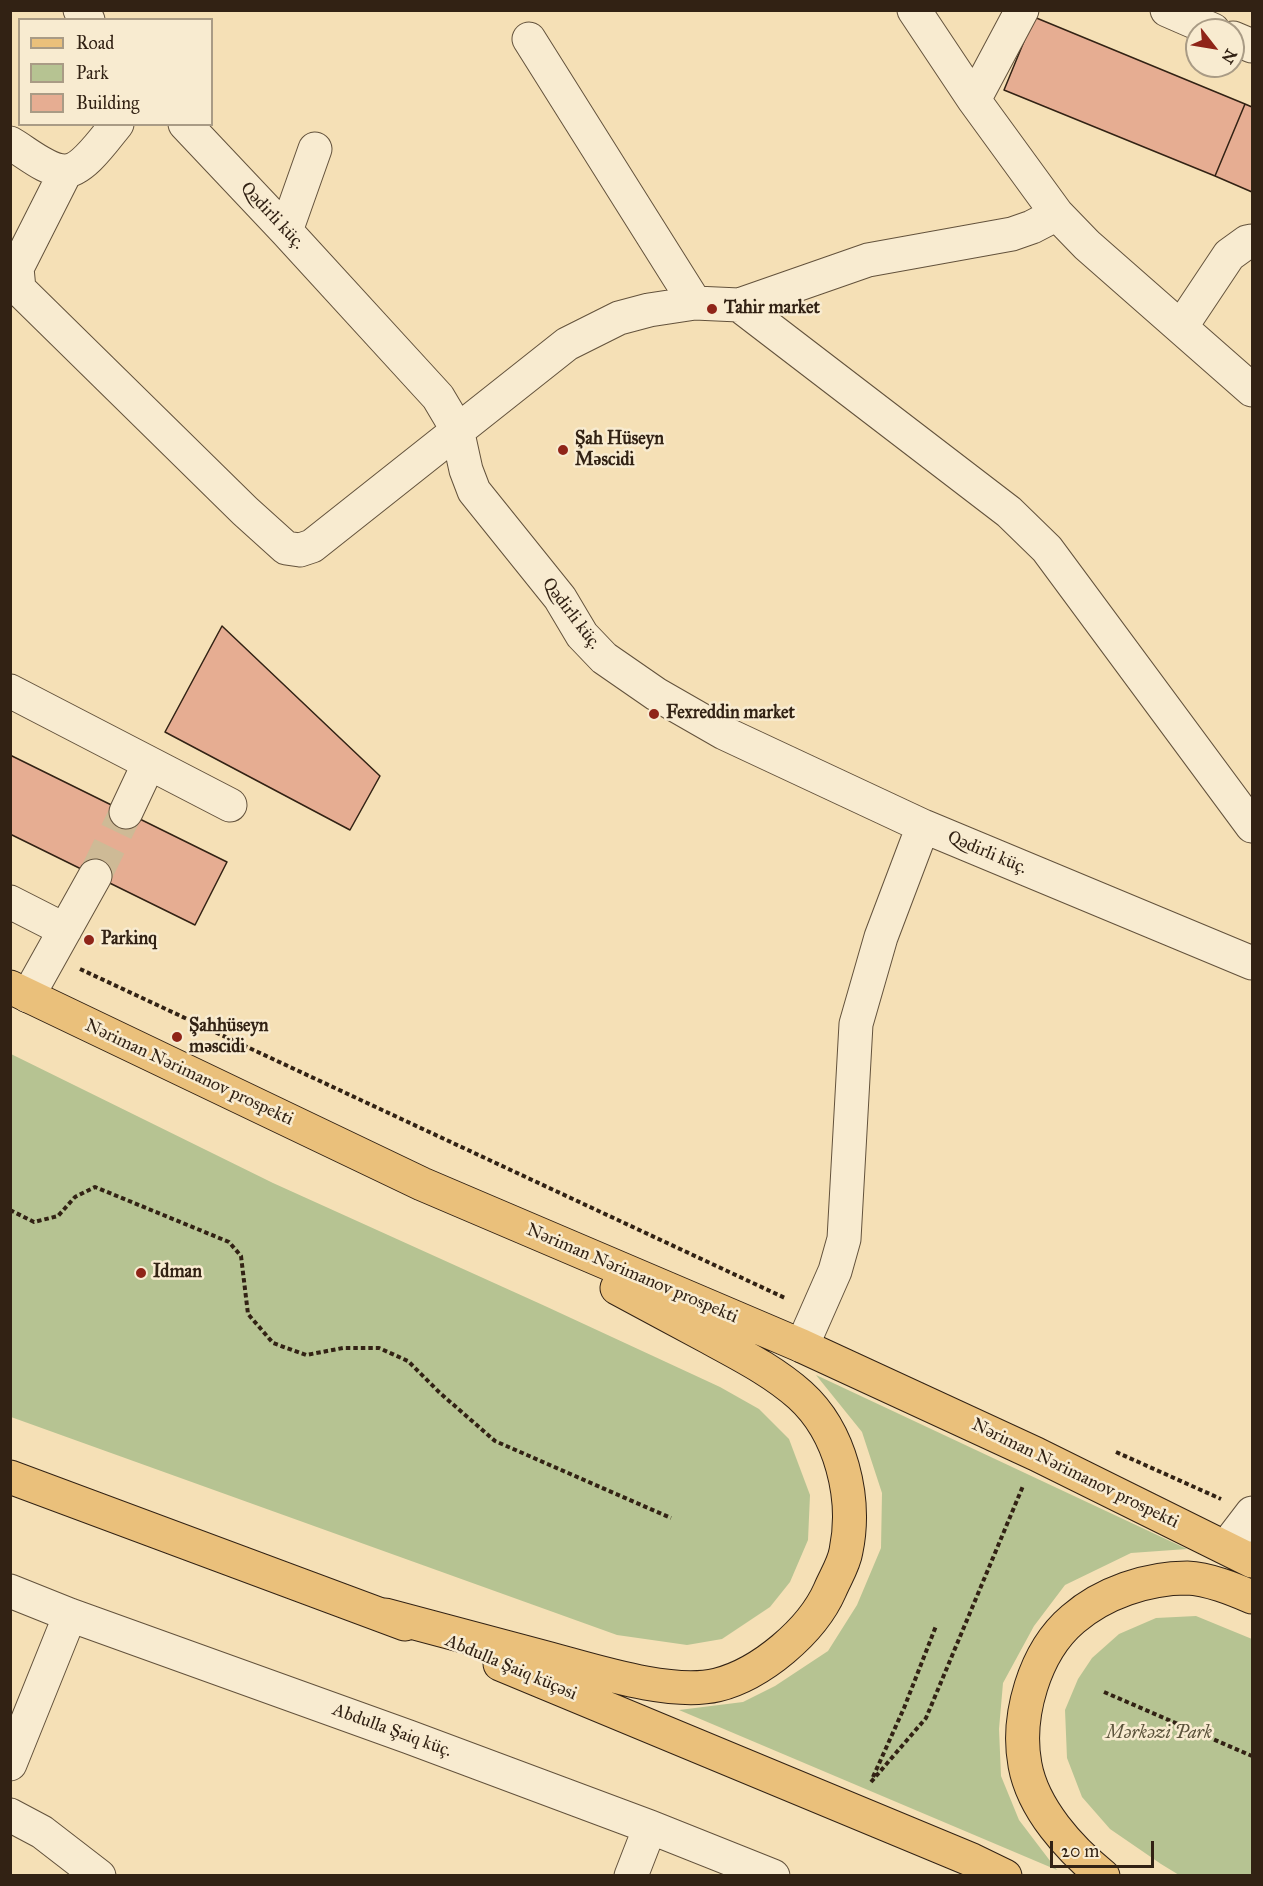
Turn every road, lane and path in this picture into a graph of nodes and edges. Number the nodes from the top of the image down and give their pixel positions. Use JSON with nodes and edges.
{"nodes":[{"id":1,"x":914,"y":10,"type":"edge"},
{"id":2,"x":1023,"y":10,"type":"edge"},
{"id":3,"x":1167,"y":10,"type":"edge"},
{"id":4,"x":1185,"y":18,"type":"edge"},
{"id":5,"x":530,"y":39,"type":"dead end"},
{"id":6,"x":974,"y":100,"type":"junction"},
{"id":7,"x":115,"y":126,"type":"edge"},
{"id":8,"x":187,"y":126,"type":"edge"},
{"id":9,"x":10,"y":143,"type":"edge"},
{"id":10,"x":315,"y":148,"type":"dead end"},
{"id":11,"x":66,"y":171,"type":"junction"},
{"id":12,"x":1057,"y":214,"type":"junction"},
{"id":13,"x":286,"y":231,"type":"junction"},
{"id":14,"x":1252,"y":241,"type":"edge"},
{"id":15,"x":694,"y":303,"type":"junction"},
{"id":16,"x":739,"y":305,"type":"junction"},
{"id":17,"x":1181,"y":327,"type":"junction"},
{"id":18,"x":1252,"y":390,"type":"edge"},
{"id":19,"x":458,"y":429,"type":"junction"},
{"id":20,"x":10,"y":691,"type":"edge"},
{"id":21,"x":149,"y":763,"type":"junction"},
{"id":22,"x":230,"y":805,"type":"dead end"},
{"id":23,"x":126,"y":812,"type":"tunnel mouth"},
{"id":24,"x":923,"y":826,"type":"junction"},
{"id":25,"x":1252,"y":826,"type":"edge"},
{"id":26,"x":95,"y":876,"type":"tunnel mouth"},
{"id":27,"x":10,"y":902,"type":"edge"},
{"id":28,"x":58,"y":942,"type":"junction"},
{"id":29,"x":1252,"y":963,"type":"edge"},
{"id":30,"x":19,"y":992,"type":"edge"},
{"id":31,"x":422,"y":1184,"type":"junction"},
{"id":32,"x":10,"y":1210,"type":"edge"},
{"id":33,"x":817,"y":1313,"type":"junction"},
{"id":34,"x":802,"y":1346,"type":"junction"},
{"id":35,"x":10,"y":1477,"type":"edge"},
{"id":36,"x":1023,"y":1486,"type":"dead end"},
{"id":37,"x":1252,"y":1512,"type":"edge"},
{"id":38,"x":671,"y":1518,"type":"dead end"},
{"id":39,"x":1239,"y":1554,"type":"edge"},
{"id":40,"x":10,"y":1591,"type":"edge"},
{"id":41,"x":1252,"y":1597,"type":"edge"},
{"id":42,"x":70,"y":1615,"type":"junction"},
{"id":43,"x":385,"y":1616,"type":"junction"},
{"id":44,"x":936,"y":1626,"type":"dead end"},
{"id":45,"x":1104,"y":1692,"type":"dead end"},
{"id":46,"x":1252,"y":1756,"type":"edge"},
{"id":47,"x":10,"y":1764,"type":"edge"},
{"id":48,"x":10,"y":1815,"type":"edge"},
{"id":49,"x":650,"y":1827,"type":"junction"},
{"id":50,"x":99,"y":1875,"type":"edge"},
{"id":51,"x":631,"y":1875,"type":"edge"},
{"id":52,"x":772,"y":1875,"type":"edge"},
{"id":53,"x":1005,"y":1875,"type":"edge"},
{"id":54,"x":1103,"y":1875,"type":"edge"}],
"edges":[{"from":1,"to":6,"type":"street"},
{"from":2,"to":6,"type":"street"},
{"from":3,"to":4,"type":"street"},
{"from":5,"to":15,"type":"street"},
{"from":6,"to":12,"type":"street"},
{"from":7,"to":11,"type":"street"},
{"from":8,"to":13,"type":"street","name":"Qədirli küç."},
{"from":9,"to":11,"type":"street"},
{"from":10,"to":13,"type":"street"},
{"from":11,"to":19,"type":"street"},
{"from":12,"to":16,"type":"street"},
{"from":12,"to":17,"type":"street"},
{"from":13,"to":19,"type":"street","name":"Qədirli küç."},
{"from":14,"to":17,"type":"street"},
{"from":15,"to":16,"type":"street"},
{"from":15,"to":19,"type":"street"},
{"from":16,"to":25,"type":"street"},
{"from":17,"to":18,"type":"street"},
{"from":19,"to":24,"type":"street","name":"Qədirli küç."},
{"from":20,"to":21,"type":"street"},
{"from":21,"to":22,"type":"street"},
{"from":21,"to":23,"type":"street"},
{"from":24,"to":29,"type":"street","name":"Qədirli küç."},
{"from":24,"to":33,"type":"street"},
{"from":26,"to":28,"type":"street"},
{"from":27,"to":28,"type":"street"},
{"from":28,"to":30,"type":"street"},
{"from":28,"to":33,"type":"path"},
{"from":30,"to":31,"type":"main road","name":"Nəriman Nərimanov prospekti"},
{"from":31,"to":34,"type":"main road","name":"Nəriman Nərimanov prospekti"},
{"from":31,"to":43,"type":"main road"},
{"from":32,"to":38,"type":"path"},
{"from":33,"to":34,"type":"street"},
{"from":34,"to":39,"type":"main road","name":"Nəriman Nərimanov prospekti"},
{"from":35,"to":43,"type":"main road","name":"Abdulla Şaiq küçəsi"},
{"from":36,"to":44,"type":"path"},
{"from":37,"to":39,"type":"street"},
{"from":40,"to":42,"type":"street","name":"Abdulla Şaiq küç."},
{"from":41,"to":54,"type":"main road"},
{"from":42,"to":47,"type":"street"},
{"from":42,"to":49,"type":"street","name":"Abdulla Şaiq küç."},
{"from":43,"to":53,"type":"main road","name":"Abdulla Şaiq küçəsi"},
{"from":45,"to":46,"type":"path"},
{"from":48,"to":50,"type":"street"},
{"from":49,"to":51,"type":"street"},
{"from":49,"to":52,"type":"street","name":"Abdulla Şaiq küç."}]}
